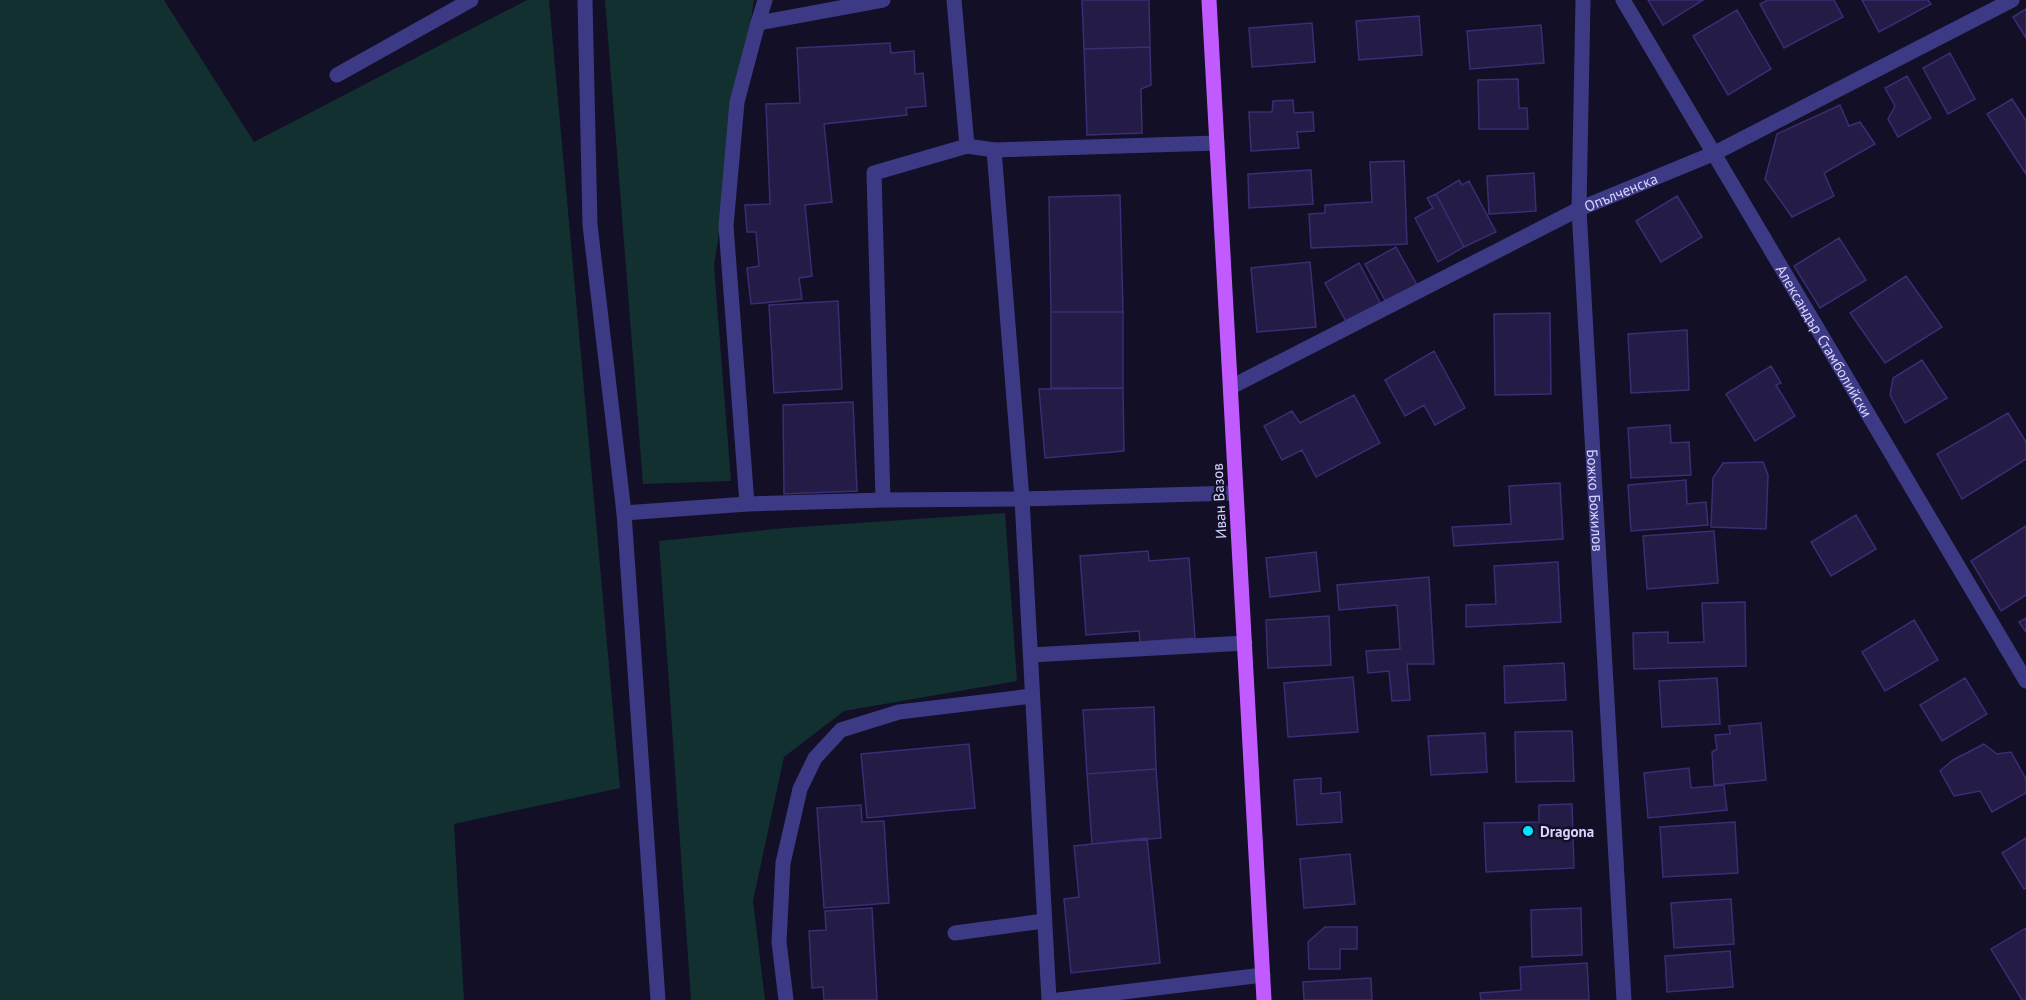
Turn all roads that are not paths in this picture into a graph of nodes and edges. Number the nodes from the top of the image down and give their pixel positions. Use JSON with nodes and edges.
{"nodes":[{"id":1,"x":471,"y":0,"type":"edge"},
{"id":2,"x":585,"y":0,"type":"edge"},
{"id":3,"x":765,"y":0,"type":"edge"},
{"id":4,"x":883,"y":0,"type":"edge"},
{"id":5,"x":954,"y":0,"type":"edge"},
{"id":6,"x":1209,"y":0,"type":"edge"},
{"id":7,"x":1583,"y":0,"type":"edge"},
{"id":8,"x":1623,"y":0,"type":"edge"},
{"id":9,"x":2012,"y":0,"type":"edge"},
{"id":10,"x":758,"y":23,"type":"junction"},
{"id":11,"x":337,"y":75,"type":"dead end"},
{"id":12,"x":1217,"y":143,"type":"junction"},
{"id":13,"x":967,"y":146,"type":"junction"},
{"id":14,"x":994,"y":150,"type":"junction"},
{"id":15,"x":1715,"y":153,"type":"junction"},
{"id":16,"x":1579,"y":209,"type":"junction"},
{"id":17,"x":1231,"y":387,"type":"junction"},
{"id":18,"x":1236,"y":493,"type":"junction"},
{"id":19,"x":1022,"y":499,"type":"junction"},
{"id":20,"x":883,"y":500,"type":"junction"},
{"id":21,"x":747,"y":504,"type":"junction"},
{"id":22,"x":624,"y":513,"type":"junction"},
{"id":23,"x":1245,"y":643,"type":"junction"},
{"id":24,"x":1031,"y":655,"type":"junction"},
{"id":25,"x":2026,"y":681,"type":"edge"},
{"id":26,"x":1032,"y":696,"type":"junction"},
{"id":27,"x":1044,"y":921,"type":"junction"},
{"id":28,"x":955,"y":933,"type":"dead end"},
{"id":29,"x":1263,"y":975,"type":"junction"},
{"id":30,"x":658,"y":1000,"type":"edge"},
{"id":31,"x":786,"y":1000,"type":"edge"},
{"id":32,"x":1049,"y":1000,"type":"edge"},
{"id":33,"x":1058,"y":1000,"type":"edge"},
{"id":34,"x":1264,"y":1000,"type":"edge"},
{"id":35,"x":1624,"y":1000,"type":"edge"}],
"edges":[{"from":1,"to":11,"type":"street"},
{"from":2,"to":22,"type":"street"},
{"from":3,"to":10,"type":"street"},
{"from":4,"to":10,"type":"street"},
{"from":5,"to":13,"type":"street"},
{"from":6,"to":12,"type":"main road","name":"Иван Вазов"},
{"from":7,"to":16,"type":"street","name":"Божко Божилов"},
{"from":8,"to":15,"type":"street","name":"Александър Стамболийски"},
{"from":9,"to":15,"type":"street","name":"Опълченска"},
{"from":10,"to":21,"type":"street"},
{"from":12,"to":14,"type":"street"},
{"from":12,"to":17,"type":"main road","name":"Иван Вазов"},
{"from":13,"to":14,"type":"street"},
{"from":13,"to":20,"type":"street"},
{"from":14,"to":19,"type":"street"},
{"from":15,"to":16,"type":"street","name":"Опълченска"},
{"from":15,"to":25,"type":"street","name":"Александър Стамболийски"},
{"from":16,"to":17,"type":"street","name":"Опълченска"},
{"from":16,"to":35,"type":"street","name":"Божко Божилов"},
{"from":17,"to":18,"type":"main road","name":"Иван Вазов"},
{"from":18,"to":19,"type":"street"},
{"from":18,"to":23,"type":"main road","name":"Иван Вазов"},
{"from":19,"to":20,"type":"street"},
{"from":19,"to":24,"type":"street"},
{"from":20,"to":21,"type":"street"},
{"from":21,"to":22,"type":"street"},
{"from":22,"to":30,"type":"street"},
{"from":23,"to":24,"type":"street"},
{"from":23,"to":29,"type":"main road","name":"Иван Вазов"},
{"from":24,"to":26,"type":"street"},
{"from":26,"to":27,"type":"street"},
{"from":26,"to":31,"type":"street"},
{"from":27,"to":28,"type":"street"},
{"from":27,"to":32,"type":"street"},
{"from":29,"to":33,"type":"street"},
{"from":29,"to":34,"type":"main road","name":"Иван Вазов"}]}
